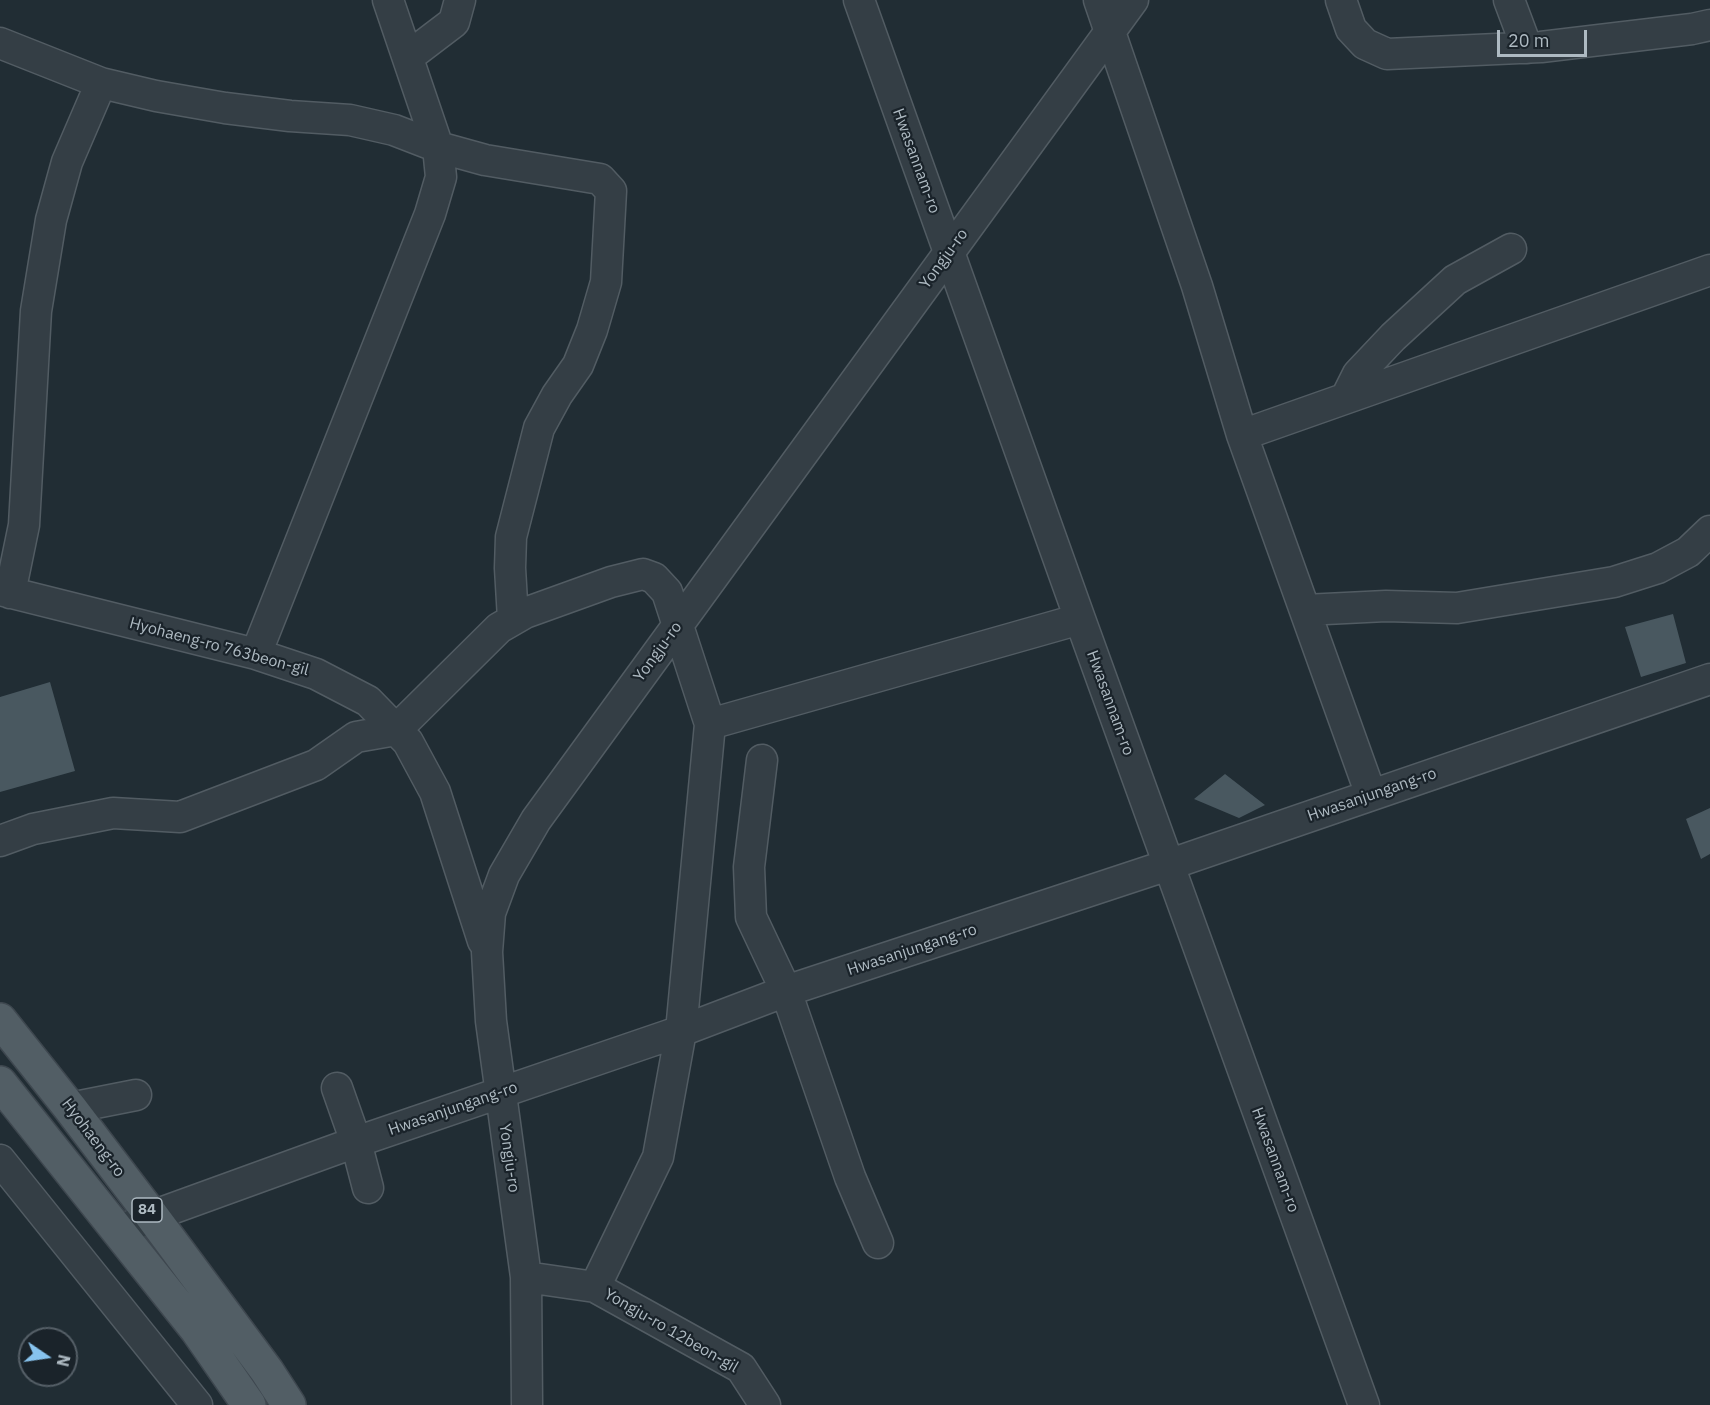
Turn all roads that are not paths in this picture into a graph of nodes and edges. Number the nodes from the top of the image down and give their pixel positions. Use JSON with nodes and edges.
{"nodes":[{"id":1,"x":388,"y":0,"type":"edge"},
{"id":2,"x":460,"y":0,"type":"edge"},
{"id":3,"x":859,"y":0,"type":"edge"},
{"id":4,"x":1099,"y":0,"type":"edge"},
{"id":5,"x":1132,"y":0,"type":"edge"},
{"id":6,"x":1341,"y":0,"type":"edge"},
{"id":7,"x":1509,"y":0,"type":"edge"},
{"id":8,"x":1710,"y":25,"type":"edge"},
{"id":9,"x":1110,"y":31,"type":"junction"},
{"id":10,"x":0,"y":43,"type":"edge"},
{"id":11,"x":1527,"y":48,"type":"junction"},
{"id":12,"x":408,"y":57,"type":"junction"},
{"id":13,"x":101,"y":83,"type":"junction"},
{"id":14,"x":438,"y":147,"type":"junction"},
{"id":15,"x":1511,"y":249,"type":"dead end"},
{"id":16,"x":948,"y":253,"type":"junction"},
{"id":17,"x":1710,"y":270,"type":"edge"},
{"id":18,"x":1346,"y":398,"type":"junction"},
{"id":19,"x":1242,"y":435,"type":"junction"},
{"id":20,"x":1710,"y":531,"type":"edge"},
{"id":21,"x":5,"y":591,"type":"edge"},
{"id":22,"x":1305,"y":610,"type":"junction"},
{"id":23,"x":1080,"y":618,"type":"junction"},
{"id":24,"x":513,"y":620,"type":"junction"},
{"id":25,"x":678,"y":624,"type":"junction"},
{"id":26,"x":256,"y":654,"type":"junction"},
{"id":27,"x":1710,"y":679,"type":"edge"},
{"id":28,"x":710,"y":724,"type":"junction"},
{"id":29,"x":396,"y":730,"type":"junction"},
{"id":30,"x":762,"y":760,"type":"dead end"},
{"id":31,"x":1371,"y":795,"type":"junction"},
{"id":32,"x":0,"y":841,"type":"edge"},
{"id":33,"x":1168,"y":864,"type":"junction"},
{"id":34,"x":487,"y":952,"type":"junction"},
{"id":35,"x":786,"y":991,"type":"junction"},
{"id":36,"x":0,"y":1020,"type":"edge"},
{"id":37,"x":681,"y":1031,"type":"junction"},
{"id":38,"x":0,"y":1083,"type":"edge"},
{"id":39,"x":337,"y":1088,"type":"dead end"},
{"id":40,"x":500,"y":1093,"type":"junction"},
{"id":41,"x":136,"y":1095,"type":"dead end"},
{"id":42,"x":70,"y":1108,"type":"junction"},
{"id":43,"x":356,"y":1142,"type":"junction"},
{"id":44,"x":0,"y":1160,"type":"edge"},
{"id":45,"x":368,"y":1188,"type":"dead end"},
{"id":46,"x":152,"y":1216,"type":"junction"},
{"id":47,"x":118,"y":1232,"type":"junction"},
{"id":48,"x":878,"y":1243,"type":"dead end"},
{"id":49,"x":526,"y":1277,"type":"junction"},
{"id":50,"x":595,"y":1287,"type":"junction"},
{"id":51,"x":197,"y":1405,"type":"edge"},
{"id":52,"x":249,"y":1405,"type":"edge"},
{"id":53,"x":289,"y":1405,"type":"edge"},
{"id":54,"x":527,"y":1405,"type":"edge"},
{"id":55,"x":765,"y":1405,"type":"edge"},
{"id":56,"x":1364,"y":1405,"type":"edge"}],
"edges":[{"from":1,"to":12,"type":"street"},
{"from":2,"to":12,"type":"street"},
{"from":3,"to":16,"type":"street","name":"Hwasannam-ro"},
{"from":4,"to":9,"type":"street"},
{"from":5,"to":9,"type":"street","name":"Yongju-ro"},
{"from":6,"to":11,"type":"street"},
{"from":7,"to":11,"type":"street"},
{"from":8,"to":11,"type":"street"},
{"from":9,"to":16,"type":"street","name":"Yongju-ro"},
{"from":9,"to":19,"type":"street"},
{"from":10,"to":13,"type":"street"},
{"from":12,"to":14,"type":"street"},
{"from":13,"to":14,"type":"street"},
{"from":13,"to":21,"type":"street"},
{"from":14,"to":24,"type":"street"},
{"from":14,"to":26,"type":"street"},
{"from":15,"to":18,"type":"street"},
{"from":16,"to":23,"type":"street","name":"Hwasannam-ro"},
{"from":16,"to":25,"type":"street","name":"Yongju-ro"},
{"from":17,"to":18,"type":"street"},
{"from":18,"to":19,"type":"street"},
{"from":19,"to":22,"type":"street"},
{"from":20,"to":22,"type":"street"},
{"from":21,"to":26,"type":"street","name":"Hyohaeng-ro 763beon-gil"},
{"from":22,"to":31,"type":"street"},
{"from":23,"to":28,"type":"street"},
{"from":23,"to":33,"type":"street","name":"Hwasannam-ro"},
{"from":24,"to":25,"type":"street"},
{"from":24,"to":29,"type":"street"},
{"from":25,"to":28,"type":"street"},
{"from":25,"to":34,"type":"street","name":"Yongju-ro"},
{"from":26,"to":29,"type":"street","name":"Hyohaeng-ro 763beon-gil"},
{"from":27,"to":31,"type":"street","name":"Hwasanjungang-ro"},
{"from":28,"to":37,"type":"street"},
{"from":29,"to":32,"type":"street"},
{"from":29,"to":34,"type":"street","name":"Hyohaeng-ro 763beon-gil"},
{"from":30,"to":35,"type":"street"},
{"from":31,"to":33,"type":"street","name":"Hwasanjungang-ro"},
{"from":33,"to":35,"type":"street","name":"Hwasanjungang-ro"},
{"from":33,"to":56,"type":"street","name":"Hwasannam-ro"},
{"from":34,"to":40,"type":"street","name":"Yongju-ro"},
{"from":35,"to":37,"type":"street","name":"Hwasanjungang-ro"},
{"from":35,"to":48,"type":"street"},
{"from":36,"to":42,"type":"main road","name":"Hyohaeng-ro","number":"84"},
{"from":37,"to":40,"type":"street","name":"Hwasanjungang-ro"},
{"from":37,"to":50,"type":"street"},
{"from":38,"to":47,"type":"main road","number":"84"},
{"from":39,"to":43,"type":"street"},
{"from":40,"to":43,"type":"street","name":"Hwasanjungang-ro"},
{"from":40,"to":49,"type":"street","name":"Yongju-ro"},
{"from":41,"to":42,"type":"street"},
{"from":42,"to":46,"type":"main road","name":"Hyohaeng-ro","number":"84"},
{"from":43,"to":45,"type":"street"},
{"from":43,"to":46,"type":"street","name":"Hwasanjungang-ro"},
{"from":44,"to":51,"type":"street"},
{"from":46,"to":47,"type":"street","name":"Hwasanjungang-ro"},
{"from":46,"to":53,"type":"main road","name":"Hyohaeng-ro","number":"84"},
{"from":47,"to":52,"type":"main road","number":"84"},
{"from":49,"to":50,"type":"street","name":"Yongju-ro 12beon-gil"},
{"from":49,"to":54,"type":"street","name":"Yongju-ro"},
{"from":50,"to":55,"type":"street","name":"Yongju-ro 12beon-gil"}]}
